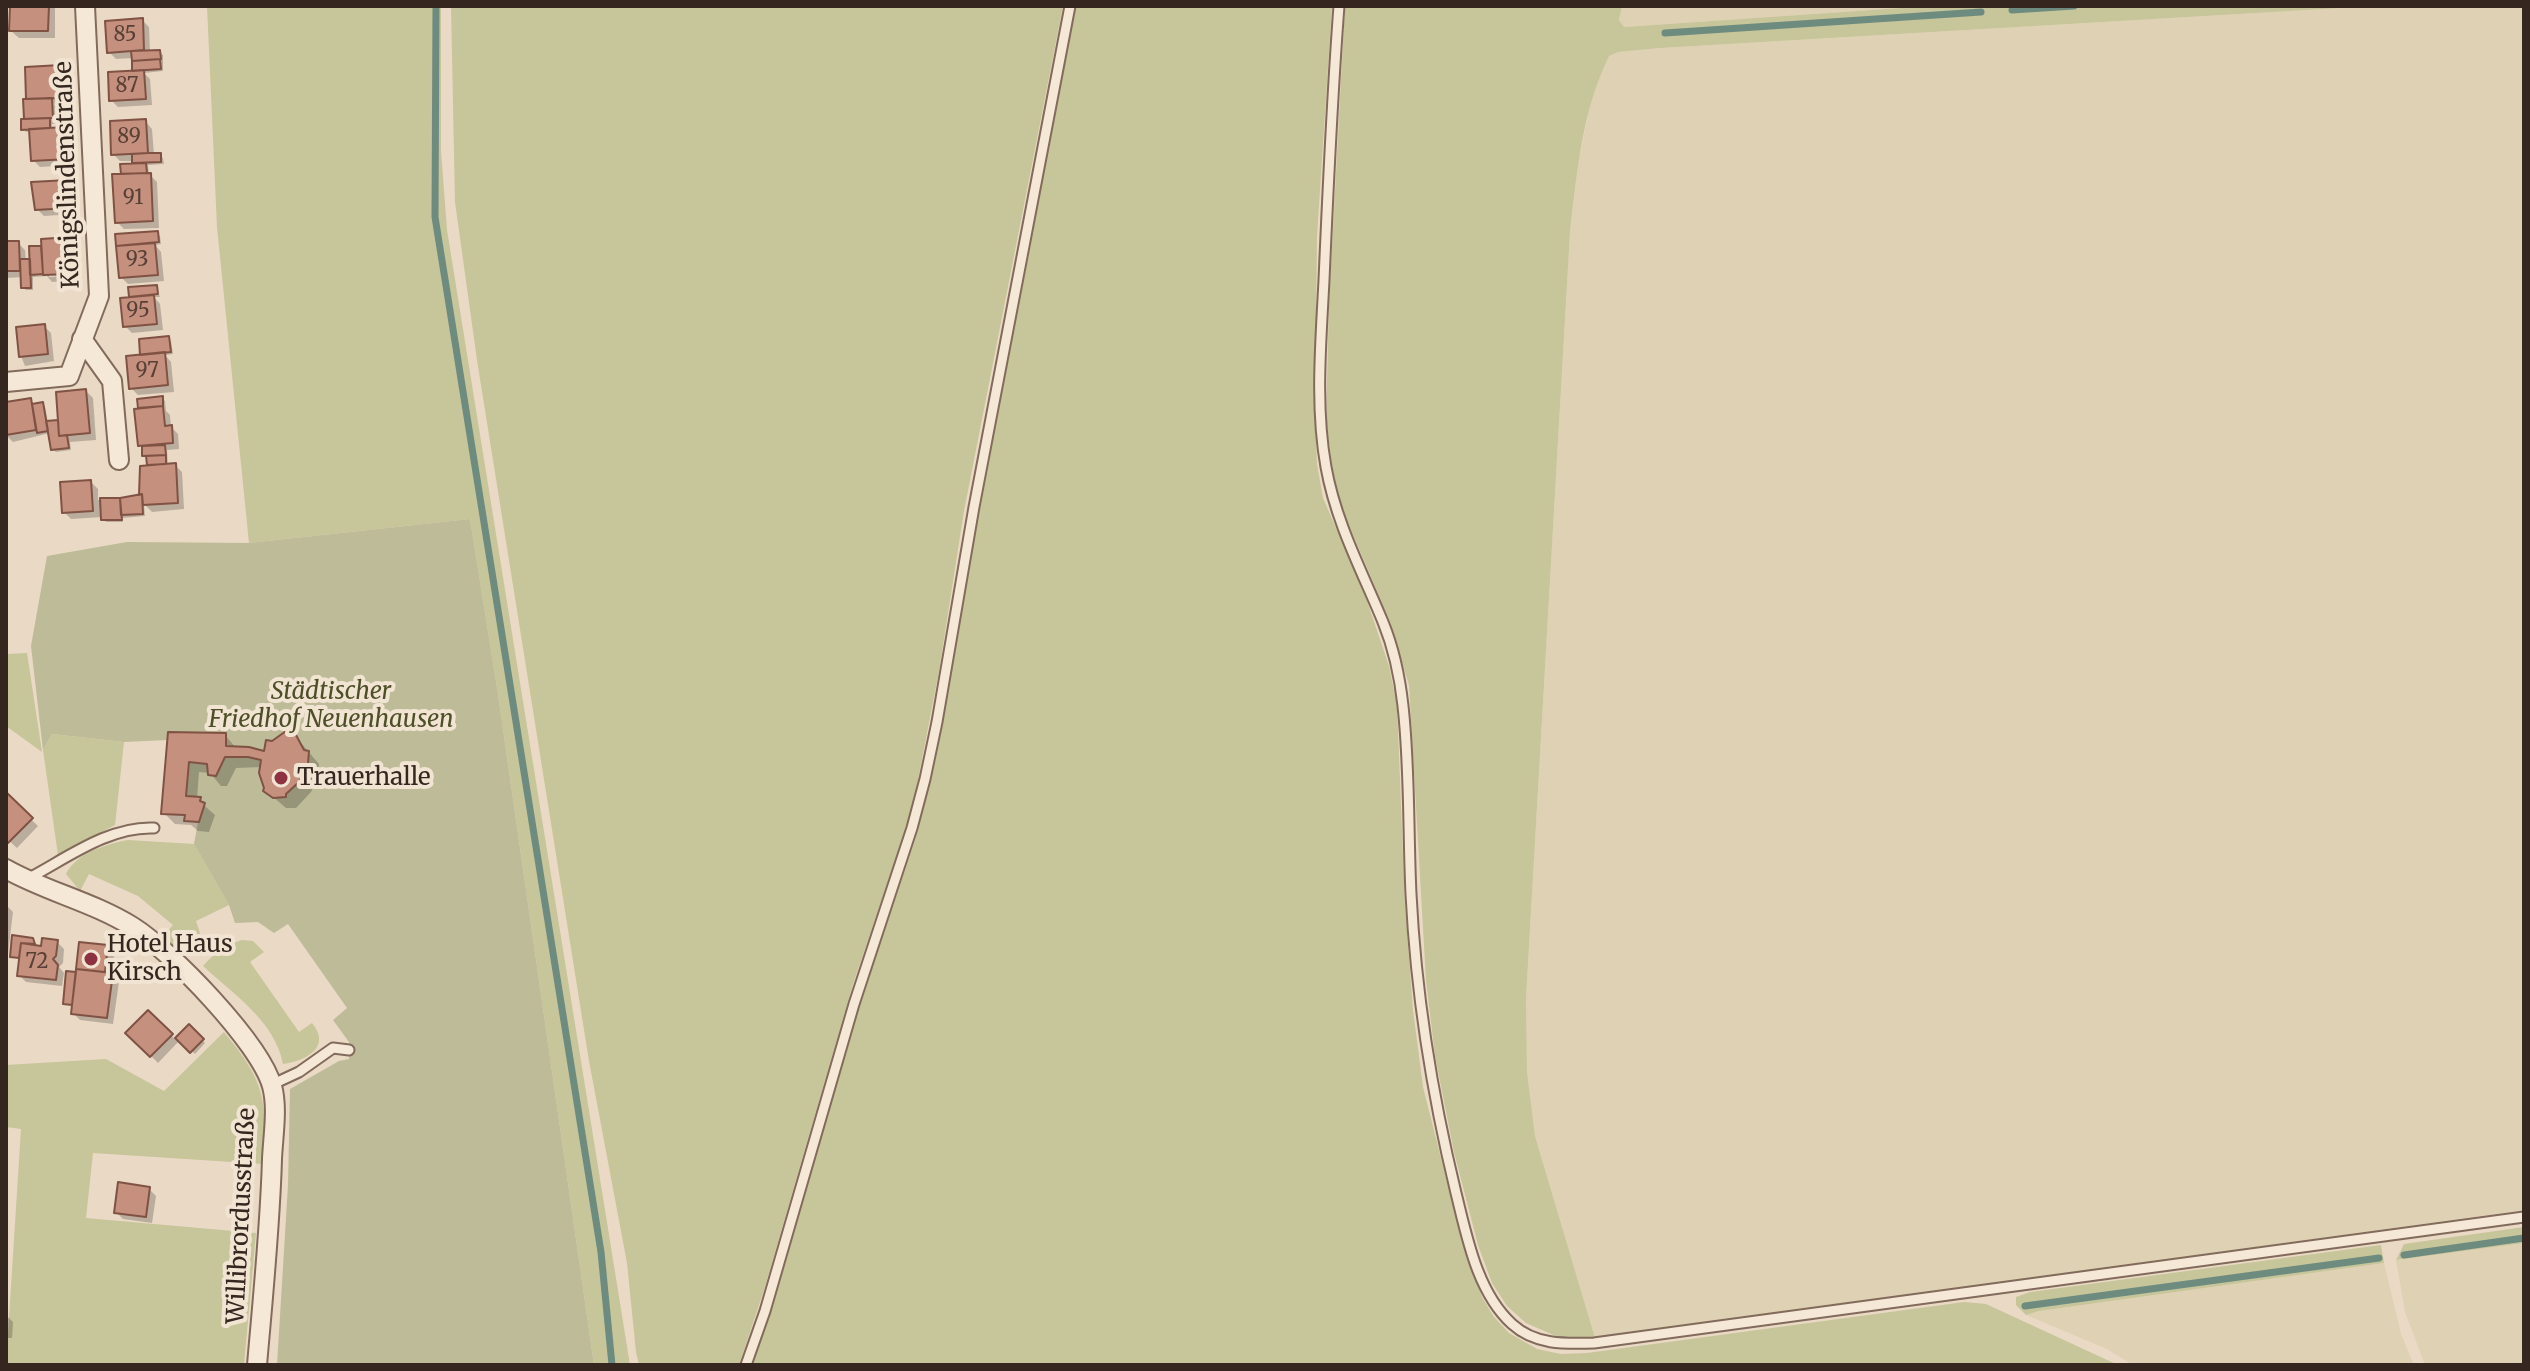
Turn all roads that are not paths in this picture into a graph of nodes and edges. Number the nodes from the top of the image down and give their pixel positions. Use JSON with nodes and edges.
{"nodes":[{"id":1,"x":85,"y":6,"type":"edge"},
{"id":2,"x":1070,"y":6,"type":"edge"},
{"id":3,"x":1339,"y":6,"type":"edge"},
{"id":4,"x":82,"y":339,"type":"junction"},
{"id":5,"x":6,"y":382,"type":"edge"},
{"id":6,"x":119,"y":460,"type":"dead end"},
{"id":7,"x":154,"y":828,"type":"dead end"},
{"id":8,"x":6,"y":869,"type":"edge"},
{"id":9,"x":27,"y":879,"type":"junction"},
{"id":10,"x":349,"y":1050,"type":"dead end"},
{"id":11,"x":271,"y":1085,"type":"junction"},
{"id":12,"x":2524,"y":1217,"type":"edge"},
{"id":13,"x":257,"y":1365,"type":"edge"},
{"id":14,"x":746,"y":1365,"type":"edge"}],
"edges":[{"from":1,"to":4,"type":"street","name":"Königslindenstraße"},
{"from":2,"to":14,"type":"lane"},
{"from":3,"to":12,"type":"lane"},
{"from":4,"to":5,"type":"street","name":"Königslindenstraße"},
{"from":4,"to":6,"type":"street"},
{"from":7,"to":9,"type":"lane"},
{"from":8,"to":9,"type":"street","name":"Willibrordusstraße"},
{"from":9,"to":11,"type":"street","name":"Willibrordusstraße"},
{"from":10,"to":11,"type":"lane"},
{"from":11,"to":13,"type":"street","name":"Willibrordusstraße"}]}
